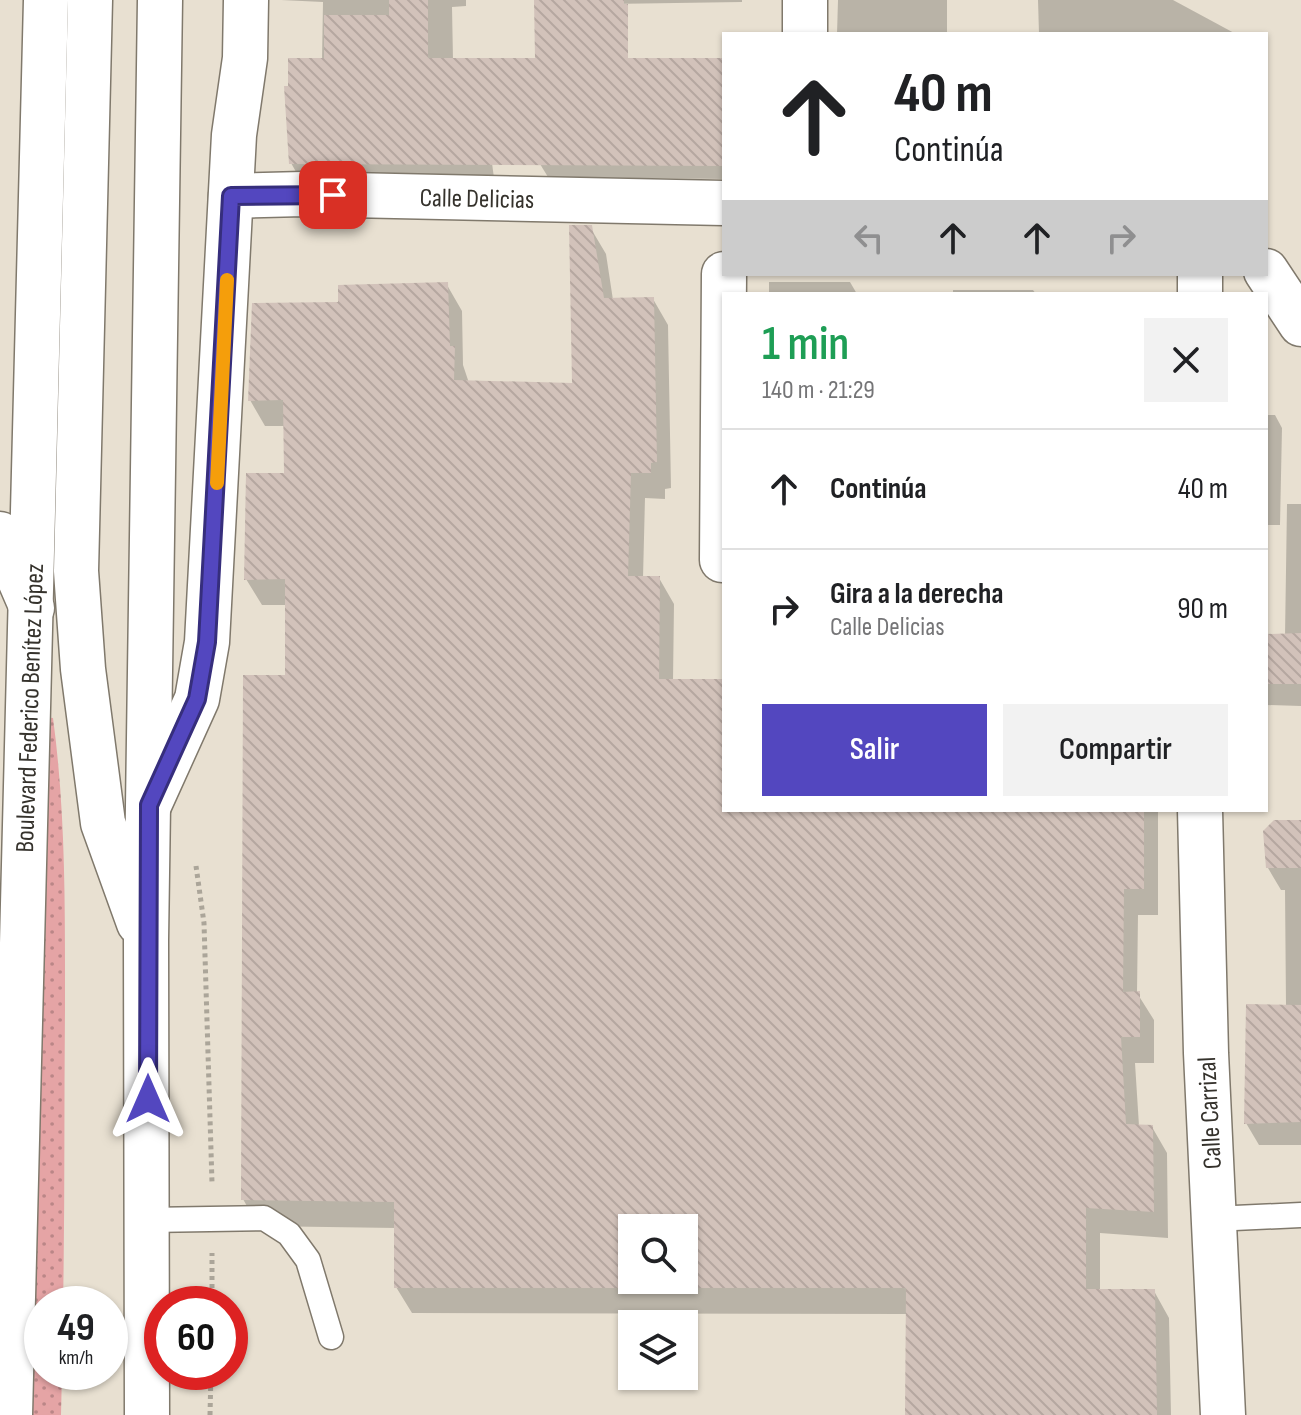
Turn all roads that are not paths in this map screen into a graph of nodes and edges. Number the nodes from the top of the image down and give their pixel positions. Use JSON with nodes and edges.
{"nodes":[{"id":1,"x":46,"y":0,"type":"edge"},
{"id":2,"x":90,"y":0,"type":"edge"},
{"id":3,"x":160,"y":0,"type":"edge"},
{"id":4,"x":246,"y":0,"type":"edge"},
{"id":5,"x":805,"y":0,"type":"edge"},
{"id":6,"x":805,"y":32,"type":"edge"},
{"id":7,"x":231,"y":196,"type":"junction"},
{"id":8,"x":722,"y":203,"type":"edge"},
{"id":9,"x":1268,"y":274,"type":"edge"},
{"id":10,"x":1301,"y":324,"type":"edge"},
{"id":11,"x":0,"y":534,"type":"edge"},
{"id":12,"x":32,"y":608,"type":"junction"},
{"id":13,"x":149,"y":805,"type":"junction"},
{"id":14,"x":1200,"y":812,"type":"edge"},
{"id":15,"x":146,"y":940,"type":"junction"},
{"id":16,"x":1301,"y":1215,"type":"edge"},
{"id":17,"x":1213,"y":1219,"type":"junction"},
{"id":18,"x":148,"y":1220,"type":"junction"},
{"id":19,"x":331,"y":1337,"type":"dead end"},
{"id":20,"x":10,"y":1415,"type":"edge"},
{"id":21,"x":147,"y":1415,"type":"edge"},
{"id":22,"x":1223,"y":1415,"type":"edge"}],
"edges":[{"from":1,"to":12,"type":"main road","name":"Boulevard Federico Benítez López"},
{"from":2,"to":15,"type":"main road"},
{"from":3,"to":13,"type":"main road"},
{"from":4,"to":7,"type":"main road"},
{"from":5,"to":6,"type":"main road"},
{"from":7,"to":8,"type":"main road","name":"Calle Delicias"},
{"from":7,"to":13,"type":"main road"},
{"from":9,"to":10,"type":"main road"},
{"from":11,"to":12,"type":"main road"},
{"from":12,"to":20,"type":"main road","name":"Boulevard Federico Benítez López"},
{"from":13,"to":15,"type":"main road"},
{"from":14,"to":17,"type":"main road","name":"Calle Carrizal"},
{"from":15,"to":18,"type":"main road"},
{"from":16,"to":17,"type":"lane"},
{"from":17,"to":22,"type":"main road","name":"Calle Carrizal"},
{"from":18,"to":19,"type":"lane"},
{"from":18,"to":21,"type":"main road"}]}
